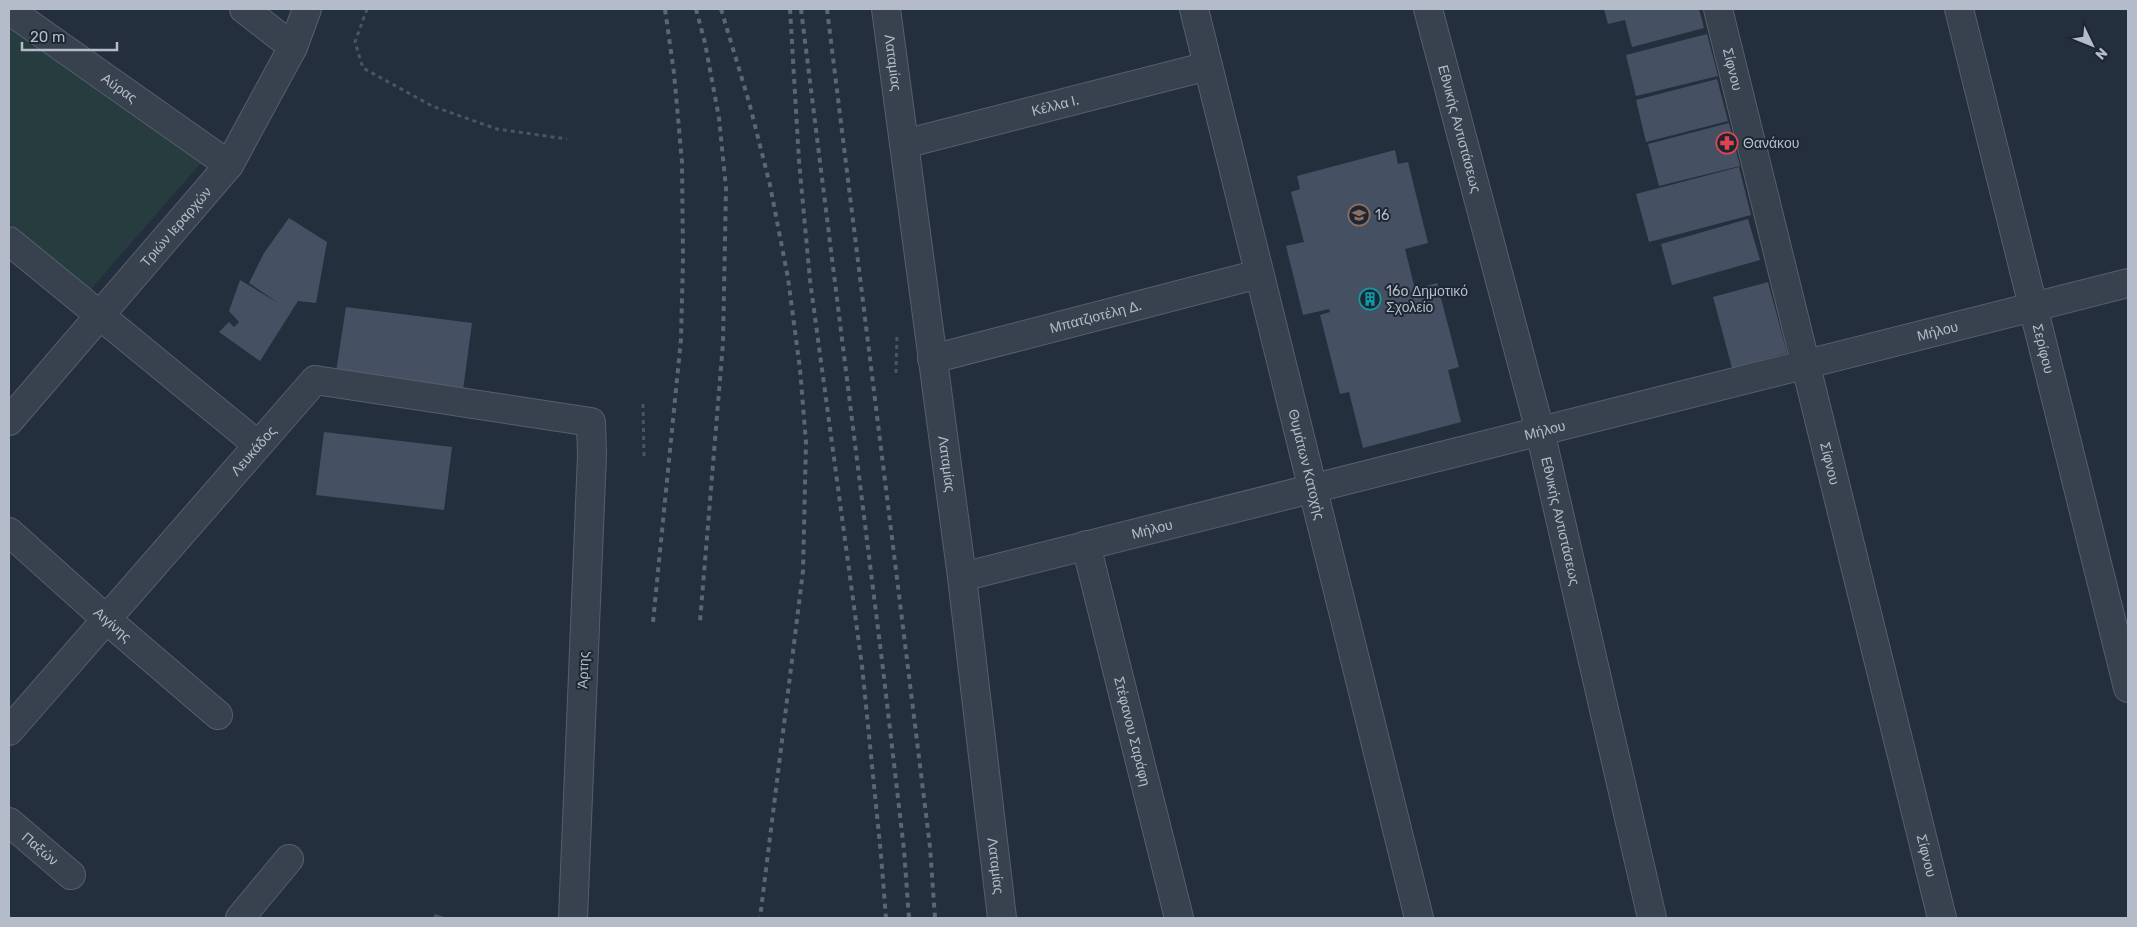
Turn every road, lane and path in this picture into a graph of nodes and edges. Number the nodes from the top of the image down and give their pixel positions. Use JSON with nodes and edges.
{"nodes":[{"id":1,"x":244,"y":9,"type":"edge"},
{"id":2,"x":307,"y":9,"type":"edge"},
{"id":3,"x":367,"y":9,"type":"edge"},
{"id":4,"x":886,"y":9,"type":"edge"},
{"id":5,"x":1194,"y":9,"type":"edge"},
{"id":6,"x":1428,"y":9,"type":"edge"},
{"id":7,"x":1718,"y":9,"type":"edge"},
{"id":8,"x":1959,"y":9,"type":"edge"},
{"id":9,"x":9,"y":10,"type":"edge"},
{"id":10,"x":293,"y":47,"type":"junction"},
{"id":11,"x":1208,"y":66,"type":"junction"},
{"id":12,"x":567,"y":139,"type":"dead end"},
{"id":13,"x":904,"y":144,"type":"junction"},
{"id":14,"x":229,"y":165,"type":"junction"},
{"id":15,"x":9,"y":241,"type":"edge"},
{"id":16,"x":1259,"y":274,"type":"junction"},
{"id":17,"x":2128,"y":283,"type":"edge"},
{"id":18,"x":2033,"y":307,"type":"junction"},
{"id":19,"x":100,"y":316,"type":"junction"},
{"id":20,"x":932,"y":359,"type":"junction"},
{"id":21,"x":1806,"y":364,"type":"junction"},
{"id":22,"x":643,"y":404,"type":"dead end"},
{"id":23,"x":9,"y":421,"type":"edge"},
{"id":24,"x":592,"y":422,"type":"joint"},
{"id":25,"x":1540,"y":431,"type":"junction"},
{"id":26,"x":258,"y":445,"type":"junction"},
{"id":27,"x":644,"y":457,"type":"dead end"},
{"id":28,"x":1313,"y":488,"type":"junction"},
{"id":29,"x":9,"y":532,"type":"edge"},
{"id":30,"x":1086,"y":545,"type":"junction"},
{"id":31,"x":962,"y":577,"type":"junction"},
{"id":32,"x":106,"y":620,"type":"junction"},
{"id":33,"x":2128,"y":688,"type":"edge"},
{"id":34,"x":218,"y":714,"type":"dead end"},
{"id":35,"x":9,"y":731,"type":"edge"},
{"id":36,"x":9,"y":822,"type":"edge"},
{"id":37,"x":289,"y":859,"type":"dead end"},
{"id":38,"x":71,"y":875,"type":"dead end"},
{"id":39,"x":240,"y":918,"type":"edge"},
{"id":40,"x":573,"y":918,"type":"edge"},
{"id":41,"x":1002,"y":918,"type":"edge"},
{"id":42,"x":1179,"y":918,"type":"edge"},
{"id":43,"x":1419,"y":918,"type":"edge"},
{"id":44,"x":1652,"y":918,"type":"edge"},
{"id":45,"x":1942,"y":918,"type":"edge"}],
"edges":[{"from":1,"to":10,"type":"street"},
{"from":2,"to":10,"type":"street","name":"Τριών Ιεραρχών"},
{"from":3,"to":12,"type":"path"},
{"from":4,"to":13,"type":"street","name":"Λαταμίας"},
{"from":5,"to":11,"type":"street","name":"Θυμάτων Κατοχής"},
{"from":6,"to":25,"type":"street","name":"Εθνικής Αντιστάσεως"},
{"from":7,"to":21,"type":"street","name":"Σίφνου"},
{"from":8,"to":18,"type":"street","name":"Σερίφου"},
{"from":9,"to":14,"type":"street","name":"Αύρας"},
{"from":10,"to":14,"type":"street","name":"Τριών Ιεραρχών"},
{"from":11,"to":13,"type":"street","name":"Κέλλα Ι."},
{"from":11,"to":16,"type":"street","name":"Θυμάτων Κατοχής"},
{"from":13,"to":20,"type":"street","name":"Λαταμίας"},
{"from":14,"to":19,"type":"street","name":"Τριών Ιεραρχών"},
{"from":15,"to":19,"type":"street"},
{"from":16,"to":20,"type":"street","name":"Μπατζιοτέλη Δ."},
{"from":16,"to":28,"type":"street","name":"Θυμάτων Κατοχής"},
{"from":17,"to":18,"type":"street","name":"Μήλου"},
{"from":18,"to":21,"type":"street","name":"Μήλου"},
{"from":18,"to":33,"type":"street","name":"Σερίφου"},
{"from":19,"to":23,"type":"street","name":"Τριών Ιεραρχών"},
{"from":19,"to":26,"type":"street"},
{"from":20,"to":31,"type":"street","name":"Λαταμίας"},
{"from":21,"to":25,"type":"street","name":"Μήλου"},
{"from":21,"to":45,"type":"street","name":"Σίφνου"},
{"from":22,"to":27,"type":"path"},
{"from":24,"to":26,"type":"street","name":"Λευκάδος"},
{"from":24,"to":40,"type":"street","name":"Άρτης"},
{"from":25,"to":28,"type":"street","name":"Μήλου"},
{"from":25,"to":44,"type":"street","name":"Εθνικής Αντιστάσεως"},
{"from":26,"to":32,"type":"street","name":"Λευκάδος"},
{"from":28,"to":30,"type":"street","name":"Μήλου"},
{"from":28,"to":43,"type":"street","name":"Θυμάτων Κατοχής"},
{"from":29,"to":32,"type":"street","name":"Αιγίνης"},
{"from":30,"to":31,"type":"street","name":"Μήλου"},
{"from":30,"to":42,"type":"street","name":"Στέφανου Σαράφη"},
{"from":31,"to":41,"type":"street","name":"Λαταμίας"},
{"from":32,"to":34,"type":"street","name":"Αιγίνης"},
{"from":32,"to":35,"type":"street","name":"Λευκάδος"},
{"from":36,"to":38,"type":"street","name":"Παξών"},
{"from":37,"to":39,"type":"street"}]}
